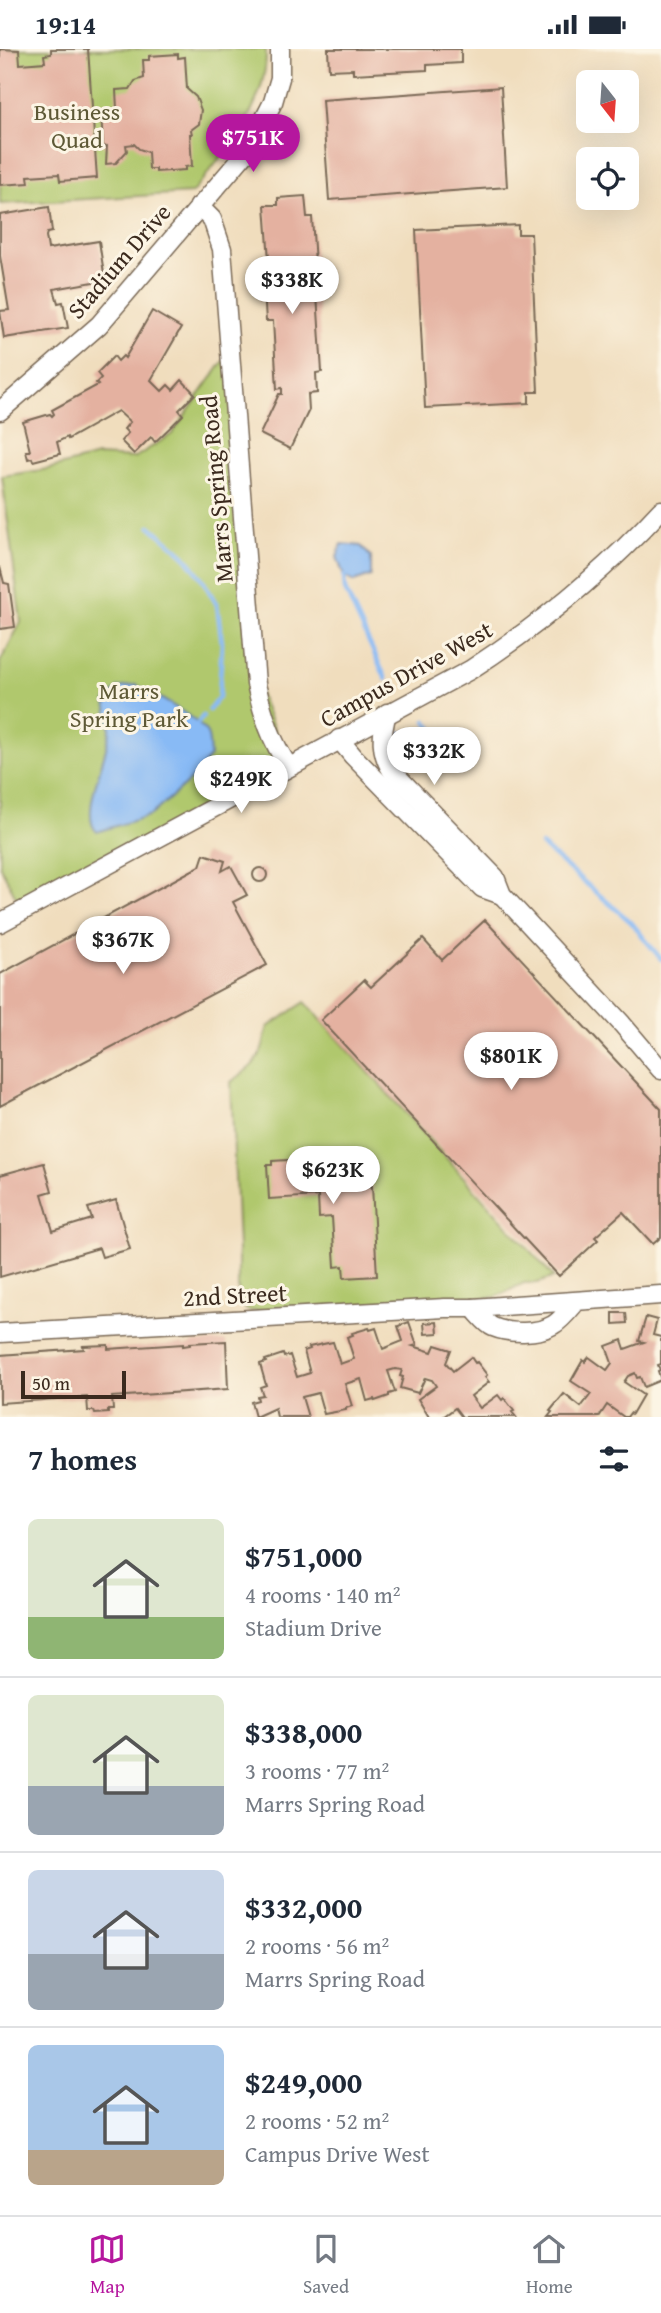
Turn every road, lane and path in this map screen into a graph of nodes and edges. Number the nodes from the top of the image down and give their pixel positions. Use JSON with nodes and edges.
{"nodes":[{"id":1,"x":281,"y":49,"type":"edge"},
{"id":2,"x":199,"y":206,"type":"junction"},
{"id":3,"x":0,"y":411,"type":"edge"},
{"id":4,"x":661,"y":510,"type":"edge"},
{"id":5,"x":387,"y":713,"type":"junction"},
{"id":6,"x":339,"y":739,"type":"junction"},
{"id":7,"x":289,"y":767,"type":"junction"},
{"id":8,"x":502,"y":895,"type":"junction"},
{"id":9,"x":0,"y":923,"type":"edge"},
{"id":10,"x":661,"y":1070,"type":"edge"},
{"id":11,"x":661,"y":1295,"type":"edge"},
{"id":12,"x":577,"y":1301,"type":"junction"},
{"id":13,"x":473,"y":1308,"type":"junction"},
{"id":14,"x":0,"y":1333,"type":"edge"}],
"edges":[{"from":1,"to":2,"type":"street","name":"Stadium Drive"},
{"from":2,"to":3,"type":"street","name":"Stadium Drive"},
{"from":2,"to":7,"type":"street","name":"Marrs Spring Road"},
{"from":4,"to":5,"type":"street","name":"Campus Drive West"},
{"from":5,"to":6,"type":"street","name":"Campus Drive West"},
{"from":5,"to":8,"type":"street"},
{"from":6,"to":7,"type":"street","name":"Campus Drive West"},
{"from":6,"to":8,"type":"street"},
{"from":7,"to":9,"type":"street","name":"Campus Drive West"},
{"from":8,"to":10,"type":"street"},
{"from":11,"to":12,"type":"street","name":"2nd Street"},
{"from":12,"to":13,"type":"street","name":"2nd Street"},
{"from":12,"to":13,"type":"street"},
{"from":13,"to":14,"type":"street","name":"2nd Street"}]}
